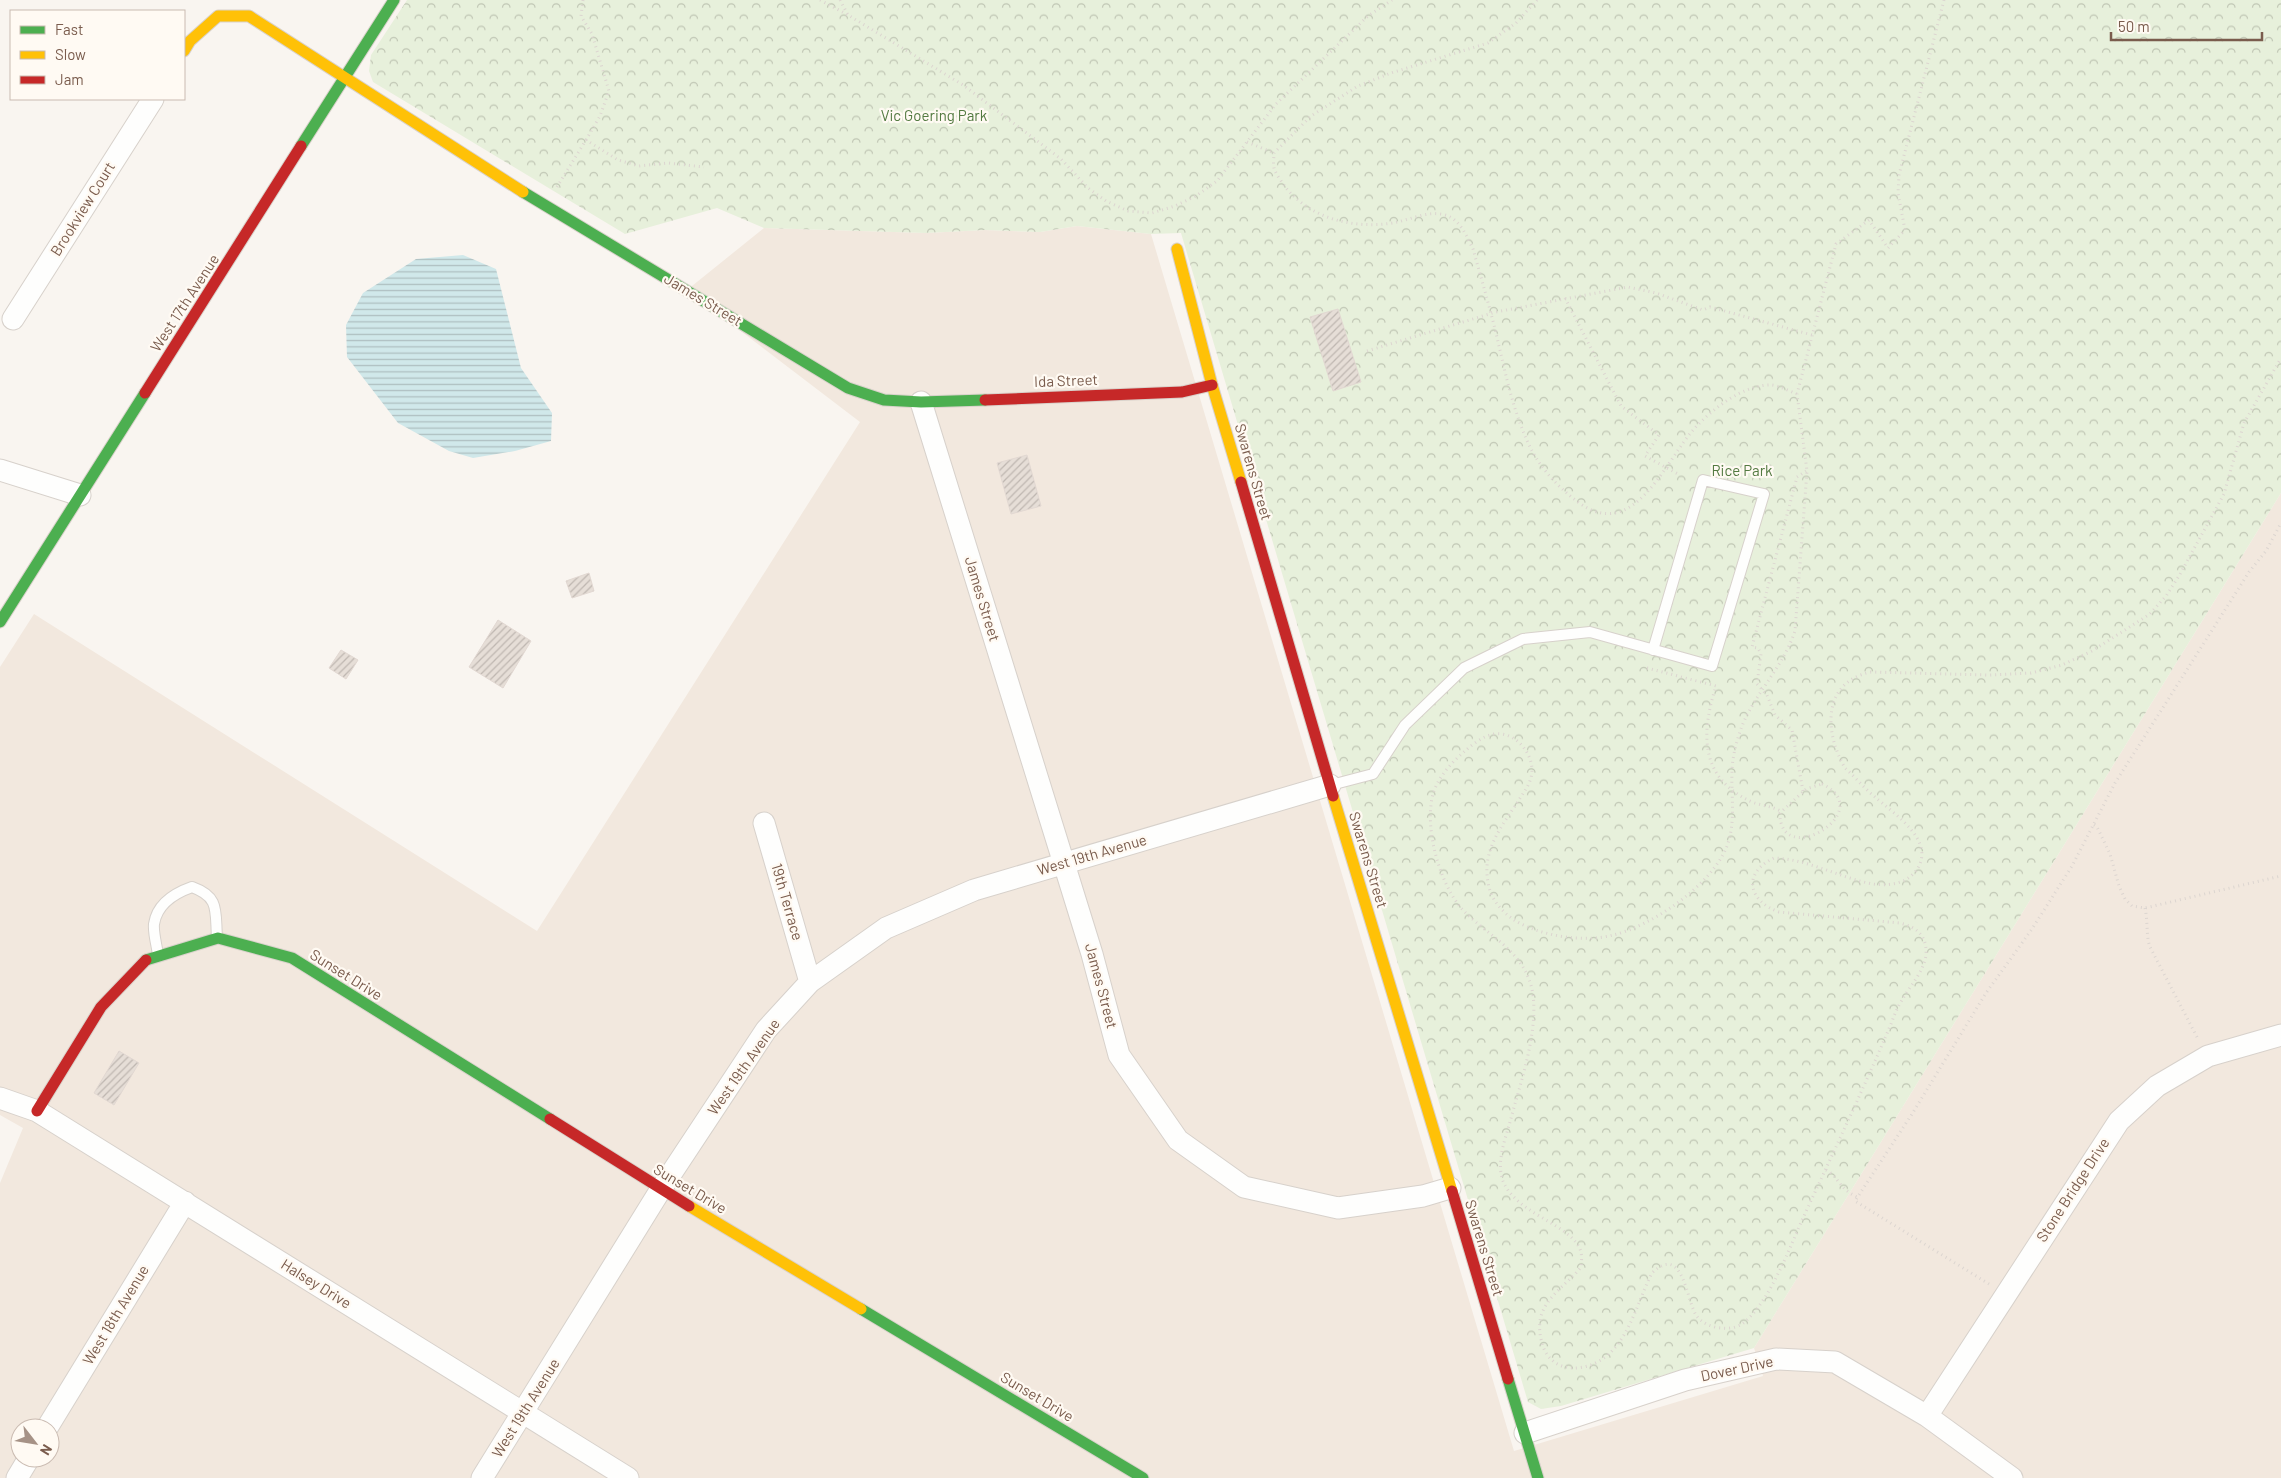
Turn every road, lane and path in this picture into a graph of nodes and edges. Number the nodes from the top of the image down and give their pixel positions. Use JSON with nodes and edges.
{"nodes":[{"id":1,"x":394,"y":0,"type":"edge"},
{"id":2,"x":583,"y":0,"type":"edge"},
{"id":3,"x":820,"y":0,"type":"edge"},
{"id":4,"x":840,"y":0,"type":"edge"},
{"id":5,"x":1392,"y":0,"type":"edge"},
{"id":6,"x":1537,"y":0,"type":"edge"},
{"id":7,"x":1944,"y":0,"type":"edge"},
{"id":8,"x":848,"y":15,"type":"junction"},
{"id":9,"x":185,"y":49,"type":"edge"},
{"id":10,"x":346,"y":78,"type":"junction"},
{"id":11,"x":152,"y":100,"type":"edge"},
{"id":12,"x":586,"y":140,"type":"junction"},
{"id":13,"x":1247,"y":142,"type":"junction"},
{"id":14,"x":1274,"y":153,"type":"junction"},
{"id":15,"x":704,"y":167,"type":"dead end"},
{"id":16,"x":545,"y":206,"type":"junction"},
{"id":17,"x":1177,"y":248,"type":"dead end"},
{"id":18,"x":1565,"y":298,"type":"junction"},
{"id":19,"x":1491,"y":314,"type":"junction"},
{"id":20,"x":13,"y":319,"type":"dead end"},
{"id":21,"x":1812,"y":335,"type":"junction"},
{"id":22,"x":1366,"y":351,"type":"dead end"},
{"id":23,"x":2281,"y":358,"type":"edge"},
{"id":24,"x":1212,"y":385,"type":"junction"},
{"id":25,"x":1797,"y":394,"type":"junction"},
{"id":26,"x":921,"y":402,"type":"junction"},
{"id":27,"x":1666,"y":468,"type":"junction"},
{"id":28,"x":0,"y":470,"type":"edge"},
{"id":29,"x":1807,"y":471,"type":"junction"},
{"id":30,"x":1678,"y":474,"type":"dead end"},
{"id":31,"x":80,"y":495,"type":"junction"},
{"id":32,"x":2281,"y":523,"type":"edge"},
{"id":33,"x":0,"y":622,"type":"edge"},
{"id":34,"x":1653,"y":650,"type":"junction"},
{"id":35,"x":1647,"y":668,"type":"dead end"},
{"id":36,"x":1763,"y":691,"type":"junction"},
{"id":37,"x":1330,"y":785,"type":"junction"},
{"id":38,"x":1732,"y":789,"type":"junction"},
{"id":39,"x":1803,"y":791,"type":"junction"},
{"id":40,"x":1782,"y":812,"type":"junction"},
{"id":41,"x":764,"y":823,"type":"dead end"},
{"id":42,"x":2094,"y":825,"type":"junction"},
{"id":43,"x":1065,"y":863,"type":"junction"},
{"id":44,"x":2281,"y":876,"type":"edge"},
{"id":45,"x":2145,"y":908,"type":"junction"},
{"id":46,"x":218,"y":938,"type":"junction"},
{"id":47,"x":158,"y":956,"type":"junction"},
{"id":48,"x":810,"y":982,"type":"junction"},
{"id":49,"x":2281,"y":1035,"type":"edge"},
{"id":50,"x":2201,"y":1043,"type":"dead end"},
{"id":51,"x":0,"y":1098,"type":"edge"},
{"id":52,"x":37,"y":1111,"type":"junction"},
{"id":53,"x":1826,"y":1170,"type":"junction"},
{"id":54,"x":1450,"y":1188,"type":"junction"},
{"id":55,"x":661,"y":1189,"type":"junction"},
{"id":56,"x":1858,"y":1197,"type":"junction"},
{"id":57,"x":186,"y":1202,"type":"junction"},
{"id":58,"x":1993,"y":1287,"type":"dead end"},
{"id":59,"x":523,"y":1412,"type":"junction"},
{"id":60,"x":1927,"y":1416,"type":"junction"},
{"id":61,"x":53,"y":1418,"type":"edge"},
{"id":62,"x":1525,"y":1433,"type":"junction"},
{"id":63,"x":482,"y":1478,"type":"edge"},
{"id":64,"x":628,"y":1478,"type":"edge"},
{"id":65,"x":1143,"y":1478,"type":"edge"},
{"id":66,"x":1538,"y":1478,"type":"edge"},
{"id":67,"x":2012,"y":1478,"type":"edge"}],
"edges":[{"from":1,"to":10,"type":"street","name":"West 17th Avenue"},
{"from":2,"to":12,"type":"path"},
{"from":3,"to":8,"type":"path"},
{"from":4,"to":8,"type":"path"},
{"from":5,"to":13,"type":"path"},
{"from":6,"to":14,"type":"path"},
{"from":7,"to":21,"type":"path"},
{"from":8,"to":13,"type":"path"},
{"from":9,"to":10,"type":"street"},
{"from":10,"to":16,"type":"street","name":"James Street"},
{"from":10,"to":31,"type":"street","name":"West 17th Avenue"},
{"from":11,"to":20,"type":"street","name":"Brookview Court"},
{"from":12,"to":15,"type":"path"},
{"from":12,"to":16,"type":"path"},
{"from":13,"to":14,"type":"path"},
{"from":14,"to":19,"type":"path"},
{"from":16,"to":26,"type":"street","name":"James Street"},
{"from":17,"to":24,"type":"street","name":"Swarens Street"},
{"from":18,"to":19,"type":"path"},
{"from":18,"to":21,"type":"path"},
{"from":18,"to":27,"type":"path"},
{"from":19,"to":22,"type":"path"},
{"from":19,"to":27,"type":"path"},
{"from":21,"to":25,"type":"path"},
{"from":23,"to":53,"type":"path"},
{"from":24,"to":26,"type":"street","name":"Ida Street"},
{"from":24,"to":37,"type":"street","name":"Swarens Street"},
{"from":25,"to":27,"type":"path"},
{"from":25,"to":29,"type":"path"},
{"from":26,"to":43,"type":"street","name":"James Street"},
{"from":27,"to":30,"type":"path"},
{"from":28,"to":31,"type":"street"},
{"from":29,"to":36,"type":"path"},
{"from":29,"to":36,"type":"path"},
{"from":31,"to":33,"type":"street","name":"West 17th Avenue"},
{"from":32,"to":42,"type":"path"},
{"from":34,"to":34,"type":"lane"},
{"from":34,"to":37,"type":"lane"},
{"from":35,"to":38,"type":"path"},
{"from":36,"to":38,"type":"path"},
{"from":36,"to":39,"type":"path"},
{"from":37,"to":43,"type":"street","name":"West 19th Avenue"},
{"from":37,"to":54,"type":"street","name":"Swarens Street"},
{"from":38,"to":40,"type":"path"},
{"from":38,"to":53,"type":"path"},
{"from":39,"to":40,"type":"path"},
{"from":39,"to":40,"type":"path"},
{"from":41,"to":48,"type":"street","name":"19th Terrace"},
{"from":42,"to":45,"type":"path"},
{"from":42,"to":56,"type":"path"},
{"from":43,"to":48,"type":"street","name":"West 19th Avenue"},
{"from":43,"to":54,"type":"street","name":"James Street"},
{"from":44,"to":45,"type":"path"},
{"from":45,"to":50,"type":"path"},
{"from":46,"to":47,"type":"street"},
{"from":46,"to":47,"type":"lane"},
{"from":46,"to":55,"type":"street","name":"Sunset Drive"},
{"from":47,"to":52,"type":"street"},
{"from":48,"to":55,"type":"street","name":"West 19th Avenue"},
{"from":49,"to":60,"type":"street","name":"Stone Bridge Drive"},
{"from":51,"to":52,"type":"street","name":"Halsey Drive"},
{"from":52,"to":57,"type":"street","name":"Halsey Drive"},
{"from":53,"to":56,"type":"path"},
{"from":54,"to":62,"type":"street","name":"Swarens Street"},
{"from":55,"to":59,"type":"street","name":"West 19th Avenue"},
{"from":55,"to":65,"type":"street","name":"Sunset Drive"},
{"from":56,"to":58,"type":"path"},
{"from":57,"to":59,"type":"street","name":"Halsey Drive"},
{"from":57,"to":61,"type":"street","name":"West 18th Avenue"},
{"from":59,"to":63,"type":"street","name":"West 19th Avenue"},
{"from":59,"to":64,"type":"street","name":"Halsey Drive"},
{"from":60,"to":62,"type":"street","name":"Dover Drive"},
{"from":60,"to":67,"type":"street","name":"Dover Drive"},
{"from":62,"to":66,"type":"street","name":"Swarens Street"}]}
